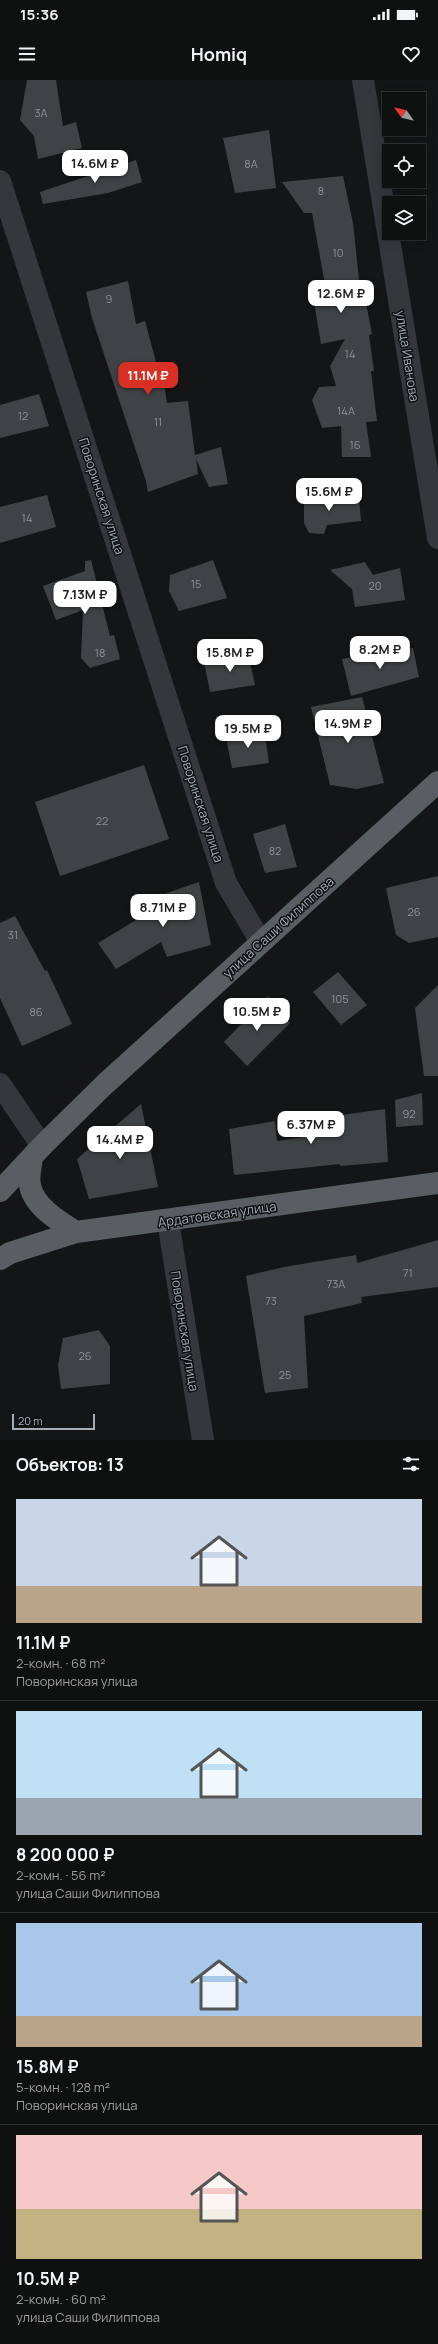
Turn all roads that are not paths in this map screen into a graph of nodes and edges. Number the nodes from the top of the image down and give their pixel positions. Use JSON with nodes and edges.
{"nodes":[{"id":1,"x":363,"y":80,"type":"edge"},
{"id":2,"x":0,"y":180,"type":"edge"},
{"id":3,"x":438,"y":538,"type":"edge"},
{"id":4,"x":438,"y":782,"type":"edge"},
{"id":5,"x":261,"y":942,"type":"junction"},
{"id":6,"x":0,"y":1084,"type":"edge"},
{"id":7,"x":37,"y":1152,"type":"junction"},
{"id":8,"x":438,"y":1183,"type":"edge"},
{"id":9,"x":0,"y":1191,"type":"edge"},
{"id":10,"x":168,"y":1221,"type":"junction"},
{"id":11,"x":76,"y":1232,"type":"junction"},
{"id":12,"x":0,"y":1259,"type":"edge"},
{"id":13,"x":203,"y":1440,"type":"edge"}],
"edges":[{"from":1,"to":3,"type":"street","name":"улица Иванова"},
{"from":2,"to":5,"type":"street","name":"Поворинская улица"},
{"from":4,"to":5,"type":"highway","name":"улица Саши Филиппова"},
{"from":5,"to":7,"type":"highway","name":"улица Саши Филиппова"},
{"from":6,"to":7,"type":"street"},
{"from":7,"to":9,"type":"highway","name":"улица Саши Филиппова"},
{"from":7,"to":11,"type":"highway"},
{"from":8,"to":10,"type":"highway","name":"Ардатовская улица"},
{"from":10,"to":11,"type":"highway","name":"Ардатовская улица"},
{"from":10,"to":13,"type":"street","name":"Поворинская улица"},
{"from":11,"to":12,"type":"highway","name":"Ардатовская улица"}]}
